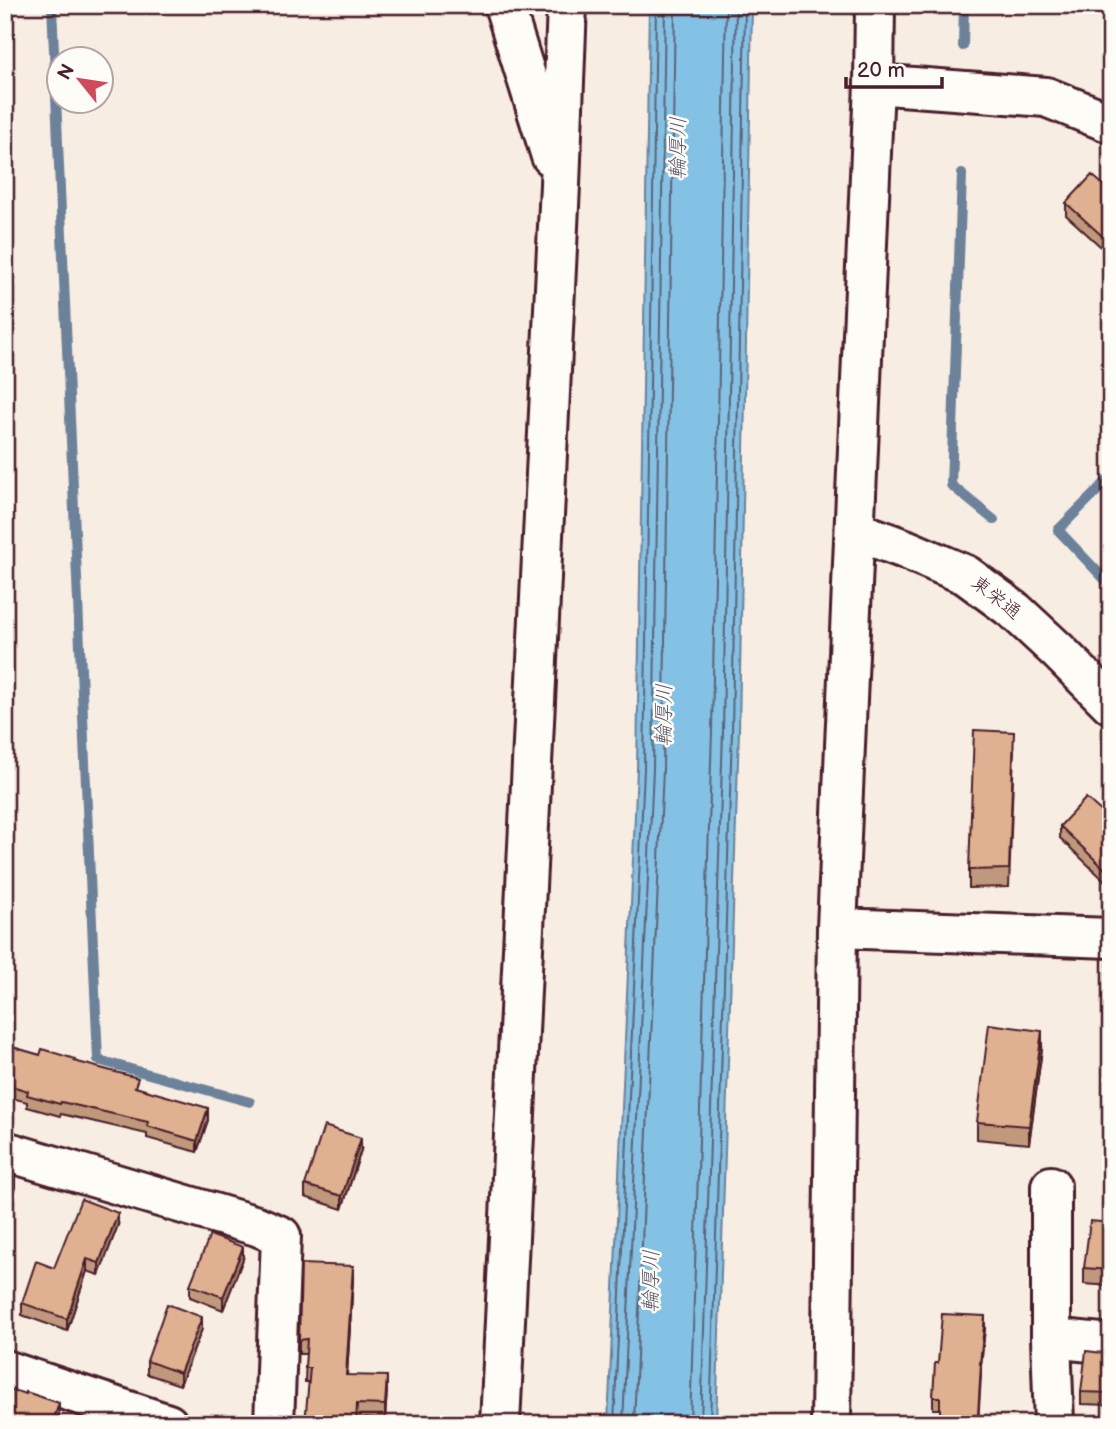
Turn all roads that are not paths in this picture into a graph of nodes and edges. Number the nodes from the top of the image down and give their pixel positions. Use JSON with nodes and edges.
{"nodes":[{"id":1,"x":505,"y":5,"type":"edge"},
{"id":2,"x":567,"y":5,"type":"edge"},
{"id":3,"x":875,"y":5,"type":"edge"},
{"id":4,"x":874,"y":84,"type":"junction"},
{"id":5,"x":1111,"y":123,"type":"edge"},
{"id":6,"x":560,"y":185,"type":"junction"},
{"id":7,"x":856,"y":531,"type":"junction"},
{"id":8,"x":1111,"y":704,"type":"edge"},
{"id":9,"x":837,"y":928,"type":"junction"},
{"id":10,"x":1111,"y":938,"type":"edge"},
{"id":11,"x":5,"y":1151,"type":"edge"},
{"id":12,"x":1051,"y":1186,"type":"dead end"},
{"id":13,"x":1051,"y":1338,"type":"junction"},
{"id":14,"x":1111,"y":1344,"type":"edge"},
{"id":15,"x":5,"y":1370,"type":"edge"},
{"id":16,"x":168,"y":1424,"type":"edge"},
{"id":17,"x":274,"y":1424,"type":"edge"},
{"id":18,"x":500,"y":1424,"type":"edge"},
{"id":19,"x":831,"y":1424,"type":"edge"},
{"id":20,"x":1054,"y":1424,"type":"edge"}],
"edges":[{"from":1,"to":6,"type":"street"},
{"from":2,"to":6,"type":"street"},
{"from":3,"to":4,"type":"street"},
{"from":4,"to":5,"type":"street"},
{"from":4,"to":7,"type":"street"},
{"from":6,"to":18,"type":"street"},
{"from":7,"to":8,"type":"street","name":"東栄通"},
{"from":7,"to":9,"type":"street"},
{"from":9,"to":10,"type":"street"},
{"from":9,"to":19,"type":"street"},
{"from":11,"to":17,"type":"street"},
{"from":12,"to":13,"type":"street"},
{"from":13,"to":14,"type":"street"},
{"from":13,"to":20,"type":"street"},
{"from":15,"to":16,"type":"street"}]}
